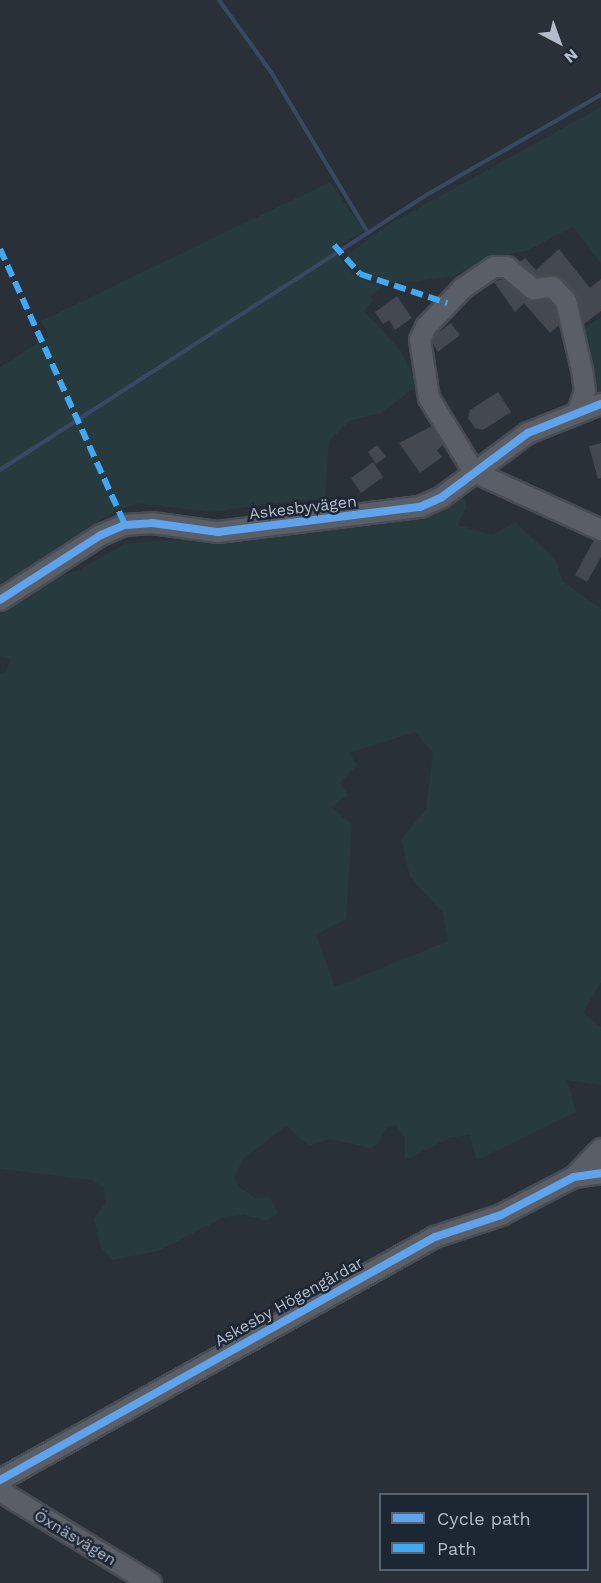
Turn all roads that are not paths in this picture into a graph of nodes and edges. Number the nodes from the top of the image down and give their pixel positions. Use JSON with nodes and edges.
{"nodes":[{"id":1,"x":601,"y":404,"type":"edge"},
{"id":2,"x":578,"y":412,"type":"junction"},
{"id":3,"x":474,"y":472,"type":"junction"},
{"id":4,"x":601,"y":530,"type":"edge"},
{"id":5,"x":0,"y":600,"type":"edge"},
{"id":6,"x":601,"y":1149,"type":"edge"},
{"id":7,"x":601,"y":1173,"type":"edge"},
{"id":8,"x":574,"y":1177,"type":"junction"},
{"id":9,"x":0,"y":1479,"type":"edge"},
{"id":10,"x":0,"y":1491,"type":"edge"},
{"id":11,"x":151,"y":1583,"type":"edge"}],
"edges":[{"from":1,"to":2,"type":"street","name":"Askesbyvägen"},
{"from":2,"to":3,"type":"street","name":"Askesbyvägen"},
{"from":2,"to":3,"type":"street"},
{"from":3,"to":4,"type":"street"},
{"from":3,"to":5,"type":"street","name":"Askesbyvägen"},
{"from":6,"to":8,"type":"street","name":"Askesby Högengårdar"},
{"from":7,"to":8,"type":"street","name":"Askesby Högengårdar"},
{"from":8,"to":9,"type":"street","name":"Askesby Högengårdar"},
{"from":10,"to":11,"type":"street","name":"Öxnäsvägen"}]}
